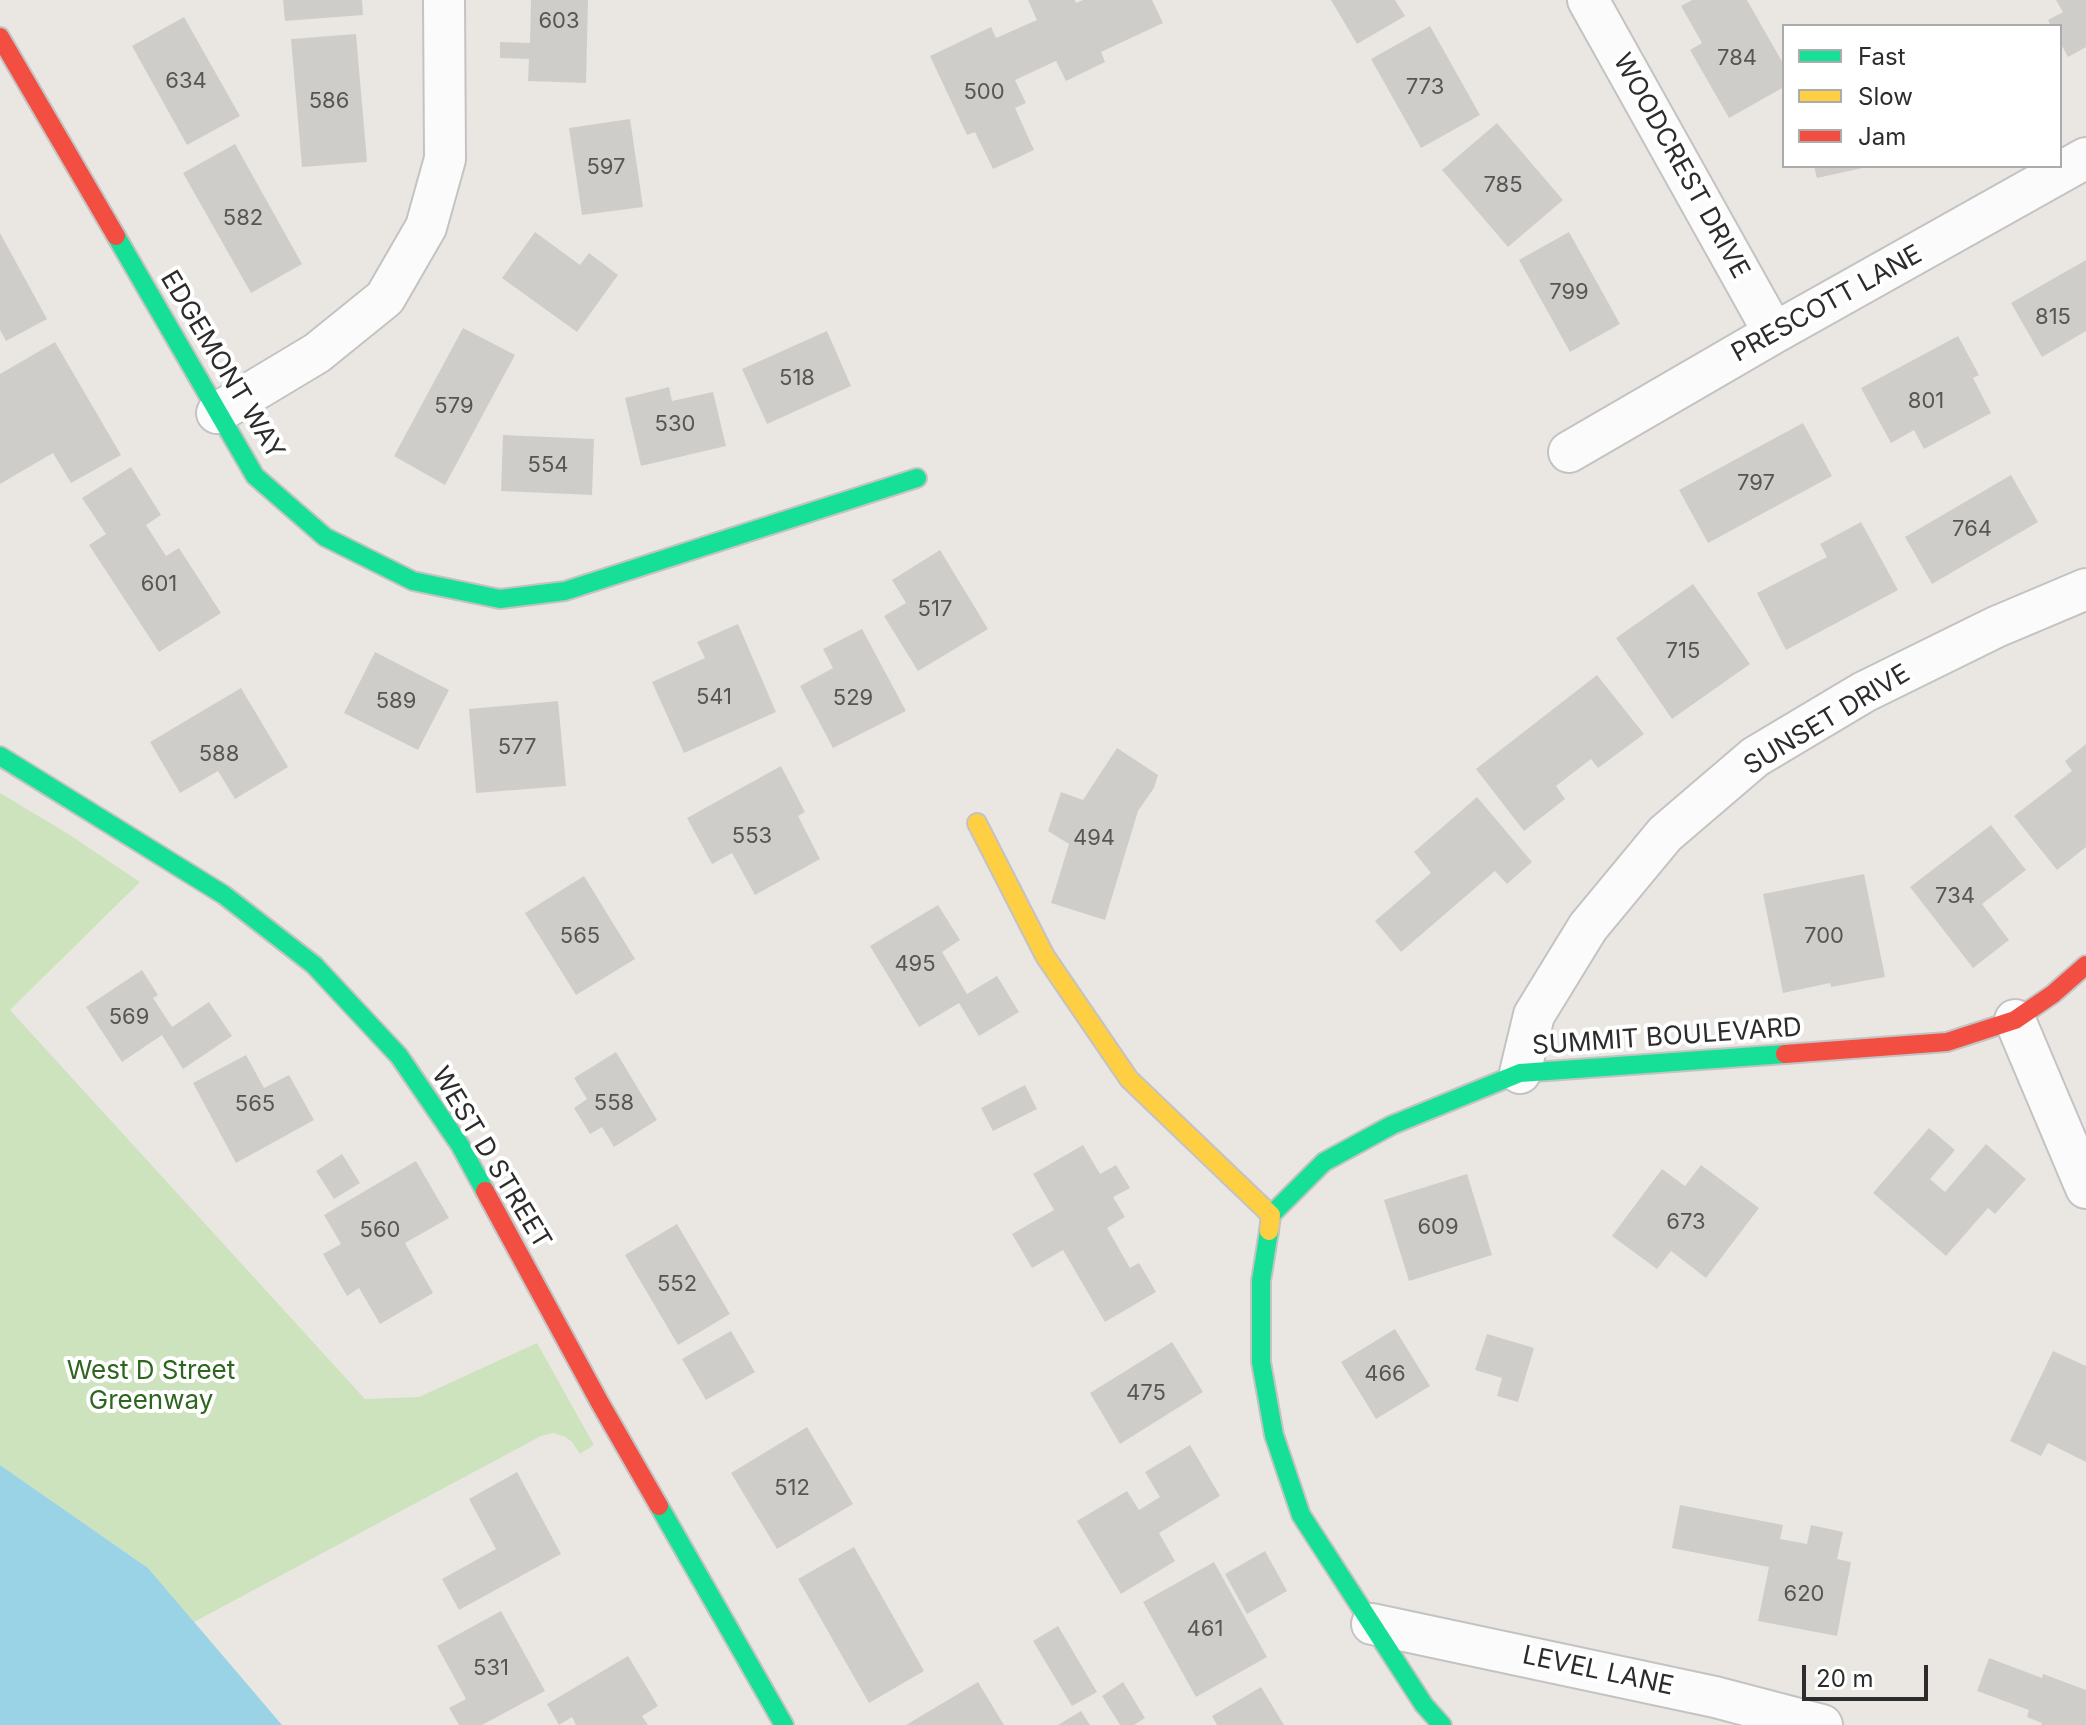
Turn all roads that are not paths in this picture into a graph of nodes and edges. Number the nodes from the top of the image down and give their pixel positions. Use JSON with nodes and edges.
{"nodes":[{"id":1,"x":444,"y":0,"type":"edge"},
{"id":2,"x":1588,"y":0,"type":"edge"},
{"id":3,"x":0,"y":37,"type":"edge"},
{"id":4,"x":2086,"y":158,"type":"edge"},
{"id":5,"x":1774,"y":333,"type":"junction"},
{"id":6,"x":217,"y":413,"type":"junction"},
{"id":7,"x":1569,"y":452,"type":"dead end"},
{"id":8,"x":917,"y":478,"type":"dead end"},
{"id":9,"x":2086,"y":589,"type":"edge"},
{"id":10,"x":0,"y":756,"type":"edge"},
{"id":11,"x":977,"y":823,"type":"dead end"},
{"id":12,"x":2086,"y":965,"type":"edge"},
{"id":13,"x":2015,"y":1020,"type":"junction"},
{"id":14,"x":1520,"y":1073,"type":"junction"},
{"id":15,"x":2086,"y":1188,"type":"edge"},
{"id":16,"x":1271,"y":1215,"type":"junction"},
{"id":17,"x":1372,"y":1624,"type":"junction"},
{"id":18,"x":784,"y":1725,"type":"edge"},
{"id":19,"x":1442,"y":1725,"type":"edge"},
{"id":20,"x":1822,"y":1725,"type":"edge"}],
"edges":[{"from":1,"to":6,"type":"street"},
{"from":2,"to":5,"type":"street","name":"WOODCREST DRIVE"},
{"from":3,"to":6,"type":"street","name":"EDGEMONT WAY"},
{"from":4,"to":5,"type":"street","name":"PRESCOTT LANE"},
{"from":5,"to":7,"type":"street","name":"PRESCOTT LANE"},
{"from":6,"to":8,"type":"street","name":"EDGEMONT WAY"},
{"from":9,"to":14,"type":"street","name":"SUNSET DRIVE"},
{"from":10,"to":18,"type":"street","name":"WEST D STREET"},
{"from":11,"to":16,"type":"street"},
{"from":12,"to":13,"type":"street","name":"SUMMIT BOULEVARD"},
{"from":13,"to":14,"type":"street","name":"SUMMIT BOULEVARD"},
{"from":13,"to":15,"type":"street"},
{"from":14,"to":16,"type":"street","name":"SUMMIT BOULEVARD"},
{"from":16,"to":17,"type":"street"},
{"from":17,"to":19,"type":"street"},
{"from":17,"to":20,"type":"street","name":"LEVEL LANE"}]}
